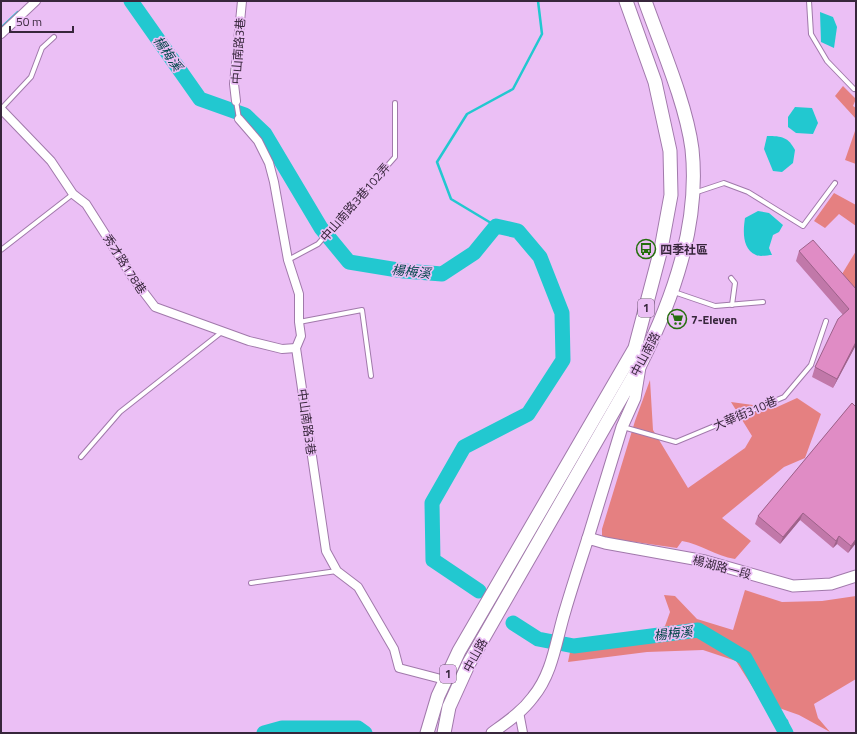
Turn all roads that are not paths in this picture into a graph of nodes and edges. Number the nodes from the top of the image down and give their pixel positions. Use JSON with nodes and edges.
{"nodes":[{"id":1,"x":36,"y":1,"type":"edge"},
{"id":2,"x":242,"y":1,"type":"edge"},
{"id":3,"x":626,"y":1,"type":"edge"},
{"id":4,"x":645,"y":1,"type":"edge"},
{"id":5,"x":808,"y":1,"type":"edge"},
{"id":6,"x":1,"y":34,"type":"edge"},
{"id":7,"x":54,"y":37,"type":"dead end"},
{"id":8,"x":854,"y":89,"type":"dead end"},
{"id":9,"x":236,"y":101,"type":"joint"},
{"id":10,"x":395,"y":103,"type":"dead end"},
{"id":11,"x":1,"y":109,"type":"edge"},
{"id":12,"x":239,"y":120,"type":"joint"},
{"id":13,"x":835,"y":183,"type":"dead end"},
{"id":14,"x":73,"y":194,"type":"junction"},
{"id":15,"x":692,"y":194,"type":"junction"},
{"id":16,"x":1,"y":250,"type":"edge"},
{"id":17,"x":288,"y":260,"type":"junction"},
{"id":18,"x":730,"y":278,"type":"dead end"},
{"id":19,"x":672,"y":291,"type":"junction"},
{"id":20,"x":763,"y":302,"type":"dead end"},
{"id":21,"x":732,"y":305,"type":"junction"},
{"id":22,"x":826,"y":321,"type":"dead end"},
{"id":23,"x":299,"y":322,"type":"junction"},
{"id":24,"x":224,"y":331,"type":"junction"},
{"id":25,"x":296,"y":348,"type":"junction"},
{"id":26,"x":635,"y":348,"type":"junction"},
{"id":27,"x":640,"y":364,"type":"junction"},
{"id":28,"x":371,"y":376,"type":"dead end"},
{"id":29,"x":622,"y":427,"type":"junction"},
{"id":30,"x":81,"y":457,"type":"dead end"},
{"id":31,"x":588,"y":538,"type":"junction"},
{"id":32,"x":337,"y":571,"type":"junction"},
{"id":33,"x":856,"y":576,"type":"edge"},
{"id":34,"x":251,"y":582,"type":"dead end"},
{"id":35,"x":478,"y":618,"type":"joint"},
{"id":36,"x":493,"y":623,"type":"joint"},
{"id":37,"x":445,"y":680,"type":"junction"},
{"id":38,"x":519,"y":712,"type":"junction"},
{"id":39,"x":427,"y":733,"type":"edge"},
{"id":40,"x":444,"y":733,"type":"edge"},
{"id":41,"x":492,"y":733,"type":"edge"},
{"id":42,"x":524,"y":733,"type":"edge"}],
"edges":[{"from":1,"to":6,"type":"street"},
{"from":2,"to":9,"type":"street","name":"中山南路3巷"},
{"from":3,"to":26,"type":"main road","name":"中山南路","number":"1"},
{"from":4,"to":15,"type":"main road","name":"中山南路","number":"1"},
{"from":5,"to":8,"type":"lane"},
{"from":7,"to":11,"type":"lane"},
{"from":9,"to":12,"type":"lane"},
{"from":10,"to":17,"type":"lane","name":"中山南路3巷102弄"},
{"from":11,"to":14,"type":"street","name":"秀才路178巷"},
{"from":12,"to":17,"type":"street","name":"中山南路3巷"},
{"from":13,"to":15,"type":"lane"},
{"from":14,"to":16,"type":"lane"},
{"from":14,"to":24,"type":"street","name":"秀才路178巷"},
{"from":15,"to":19,"type":"main road","name":"中山南路","number":"1"},
{"from":17,"to":23,"type":"street","name":"中山南路3巷"},
{"from":18,"to":21,"type":"lane"},
{"from":19,"to":21,"type":"lane"},
{"from":19,"to":27,"type":"main road","name":"中山南路","number":"1"},
{"from":20,"to":21,"type":"lane"},
{"from":22,"to":29,"type":"lane","name":"大華街310巷"},
{"from":23,"to":25,"type":"street","name":"中山南路3巷"},
{"from":23,"to":28,"type":"lane"},
{"from":24,"to":25,"type":"street","name":"秀才路178巷"},
{"from":24,"to":30,"type":"lane"},
{"from":25,"to":32,"type":"street","name":"中山南路3巷"},
{"from":26,"to":27,"type":"street"},
{"from":26,"to":35,"type":"main road","name":"中山南路","number":"1"},
{"from":27,"to":29,"type":"street"},
{"from":27,"to":36,"type":"main road","name":"中山南路","number":"1"},
{"from":29,"to":31,"type":"street"},
{"from":31,"to":33,"type":"street","name":"楊湖路一段"},
{"from":31,"to":38,"type":"street"},
{"from":32,"to":34,"type":"lane"},
{"from":32,"to":37,"type":"street","name":"中山南路3巷"},
{"from":35,"to":37,"type":"main road","name":"中山路","number":"1"},
{"from":36,"to":40,"type":"main road","name":"中山路","number":"1"},
{"from":37,"to":39,"type":"main road","name":"中山路","number":"1"},
{"from":38,"to":41,"type":"street"},
{"from":38,"to":42,"type":"street"}]}
